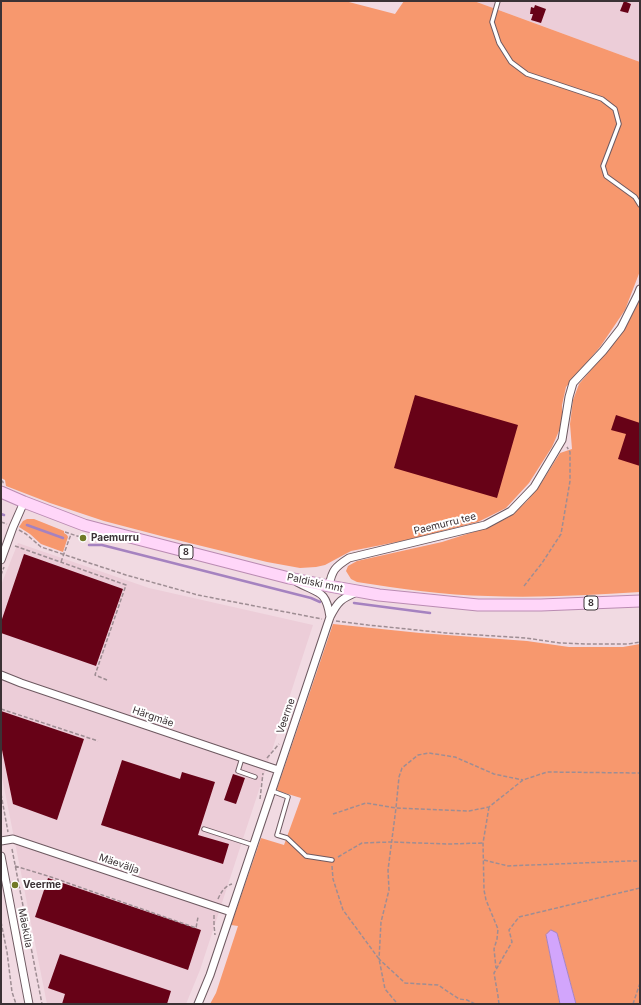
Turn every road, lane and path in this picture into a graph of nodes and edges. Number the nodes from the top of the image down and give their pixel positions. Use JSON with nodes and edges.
{"nodes":[{"id":1,"x":498,"y":1,"type":"edge"},
{"id":2,"x":640,"y":205,"type":"edge"},
{"id":3,"x":640,"y":289,"type":"edge"},
{"id":4,"x":562,"y":440,"type":"junction"},
{"id":5,"x":1,"y":492,"type":"edge"},
{"id":6,"x":24,"y":502,"type":"junction"},
{"id":7,"x":1,"y":522,"type":"edge"},
{"id":8,"x":13,"y":527,"type":"junction"},
{"id":9,"x":65,"y":532,"type":"dead end"},
{"id":10,"x":71,"y":534,"type":"junction"},
{"id":11,"x":83,"y":538,"type":"dead end"},
{"id":12,"x":13,"y":545,"type":"dead end"},
{"id":13,"x":64,"y":554,"type":"junction"},
{"id":14,"x":1,"y":560,"type":"edge"},
{"id":15,"x":61,"y":562,"type":"junction"},
{"id":16,"x":289,"y":578,"type":"junction"},
{"id":17,"x":329,"y":586,"type":"junction"},
{"id":18,"x":524,"y":586,"type":"dead end"},
{"id":19,"x":360,"y":591,"type":"junction"},
{"id":20,"x":640,"y":601,"type":"edge"},
{"id":21,"x":329,"y":619,"type":"junction"},
{"id":22,"x":640,"y":642,"type":"edge"},
{"id":23,"x":1,"y":675,"type":"edge"},
{"id":24,"x":1,"y":680,"type":"edge"},
{"id":25,"x":107,"y":680,"type":"dead end"},
{"id":26,"x":21,"y":683,"type":"junction"},
{"id":27,"x":1,"y":708,"type":"edge"},
{"id":28,"x":98,"y":741,"type":"dead end"},
{"id":29,"x":281,"y":742,"type":"dead end"},
{"id":30,"x":242,"y":758,"type":"junction"},
{"id":31,"x":265,"y":766,"type":"junction"},
{"id":32,"x":278,"y":770,"type":"junction"},
{"id":33,"x":640,"y":773,"type":"edge"},
{"id":34,"x":255,"y":777,"type":"dead end"},
{"id":35,"x":523,"y":780,"type":"junction"},
{"id":36,"x":272,"y":791,"type":"junction"},
{"id":37,"x":1,"y":794,"type":"edge"},
{"id":38,"x":260,"y":802,"type":"dead end"},
{"id":39,"x":490,"y":807,"type":"junction"},
{"id":40,"x":396,"y":808,"type":"junction"},
{"id":41,"x":1,"y":812,"type":"edge"},
{"id":42,"x":4,"y":812,"type":"junction"},
{"id":43,"x":333,"y":814,"type":"dead end"},
{"id":44,"x":204,"y":829,"type":"dead end"},
{"id":45,"x":8,"y":832,"type":"dead end"},
{"id":46,"x":1,"y":841,"type":"edge"},
{"id":47,"x":391,"y":842,"type":"junction"},
{"id":48,"x":483,"y":843,"type":"junction"},
{"id":49,"x":253,"y":845,"type":"junction"},
{"id":50,"x":12,"y":849,"type":"dead end"},
{"id":51,"x":1,"y":856,"type":"edge"},
{"id":52,"x":332,"y":860,"type":"junction"},
{"id":53,"x":484,"y":860,"type":"junction"},
{"id":54,"x":640,"y":861,"type":"edge"},
{"id":55,"x":15,"y":866,"type":"junction"},
{"id":56,"x":640,"y":888,"type":"edge"},
{"id":57,"x":231,"y":912,"type":"junction"},
{"id":58,"x":198,"y":917,"type":"dead end"},
{"id":59,"x":1,"y":922,"type":"edge"},
{"id":60,"x":379,"y":959,"type":"junction"},
{"id":61,"x":496,"y":969,"type":"junction"},
{"id":62,"x":640,"y":983,"type":"edge"},
{"id":63,"x":16,"y":1004,"type":"edge"},
{"id":64,"x":29,"y":1004,"type":"edge"},
{"id":65,"x":42,"y":1004,"type":"edge"},
{"id":66,"x":198,"y":1004,"type":"edge"},
{"id":67,"x":395,"y":1004,"type":"edge"},
{"id":68,"x":475,"y":1004,"type":"edge"},
{"id":69,"x":499,"y":1004,"type":"edge"},
{"id":70,"x":633,"y":1004,"type":"edge"}],
"edges":[{"from":1,"to":2,"type":"lane"},
{"from":3,"to":4,"type":"street","name":"Paemurru tee"},
{"from":4,"to":17,"type":"street","name":"Paemurru tee"},
{"from":4,"to":18,"type":"path"},
{"from":5,"to":6,"type":"main road","name":"Paldiski mnt","number":"8"},
{"from":6,"to":8,"type":"street"},
{"from":6,"to":16,"type":"main road","name":"Paldiski mnt","number":"8"},
{"from":7,"to":8,"type":"path"},
{"from":8,"to":13,"type":"path"},
{"from":8,"to":14,"type":"street"},
{"from":9,"to":10,"type":"path"},
{"from":10,"to":11,"type":"path"},
{"from":10,"to":13,"type":"path"},
{"from":12,"to":15,"type":"path"},
{"from":13,"to":15,"type":"path"},
{"from":13,"to":21,"type":"path"},
{"from":15,"to":25,"type":"path"},
{"from":16,"to":17,"type":"main road","name":"Paldiski mnt","number":"8"},
{"from":16,"to":21,"type":"street"},
{"from":17,"to":19,"type":"main road","name":"Paldiski mnt","number":"8"},
{"from":19,"to":20,"type":"main road","name":"Paldiski mnt","number":"8"},
{"from":19,"to":21,"type":"street","name":"Veerme"},
{"from":21,"to":22,"type":"path"},
{"from":21,"to":32,"type":"street","name":"Veerme"},
{"from":23,"to":26,"type":"street","name":"Härgmäe"},
{"from":24,"to":26,"type":"street","name":"Härgmäe"},
{"from":26,"to":30,"type":"street","name":"Härgmäe"},
{"from":27,"to":28,"type":"path"},
{"from":29,"to":31,"type":"path"},
{"from":30,"to":31,"type":"street","name":"Härgmäe"},
{"from":30,"to":34,"type":"lane"},
{"from":31,"to":32,"type":"street","name":"Härgmäe"},
{"from":31,"to":38,"type":"path"},
{"from":32,"to":36,"type":"street","name":"Veerme"},
{"from":33,"to":35,"type":"path"},
{"from":35,"to":39,"type":"path"},
{"from":35,"to":40,"type":"path"},
{"from":36,"to":49,"type":"street","name":"Veerme"},
{"from":36,"to":52,"type":"lane"},
{"from":37,"to":42,"type":"path"},
{"from":39,"to":40,"type":"path"},
{"from":39,"to":48,"type":"path"},
{"from":40,"to":43,"type":"path"},
{"from":40,"to":47,"type":"path"},
{"from":41,"to":42,"type":"path"},
{"from":42,"to":45,"type":"path"},
{"from":44,"to":49,"type":"lane"},
{"from":46,"to":57,"type":"street","name":"Mäevälja"},
{"from":47,"to":48,"type":"path"},
{"from":47,"to":52,"type":"path"},
{"from":47,"to":60,"type":"path"},
{"from":48,"to":53,"type":"path"},
{"from":49,"to":57,"type":"street","name":"Veerme"},
{"from":50,"to":55,"type":"path"},
{"from":51,"to":64,"type":"street","name":"Mäeküla"},
{"from":52,"to":60,"type":"path"},
{"from":53,"to":54,"type":"path"},
{"from":53,"to":61,"type":"path"},
{"from":55,"to":58,"type":"path"},
{"from":55,"to":65,"type":"path"},
{"from":56,"to":61,"type":"path"},
{"from":57,"to":66,"type":"street","name":"Veerme"},
{"from":59,"to":63,"type":"path"},
{"from":60,"to":67,"type":"path"},
{"from":60,"to":68,"type":"path"},
{"from":61,"to":69,"type":"path"},
{"from":62,"to":70,"type":"path"}]}
